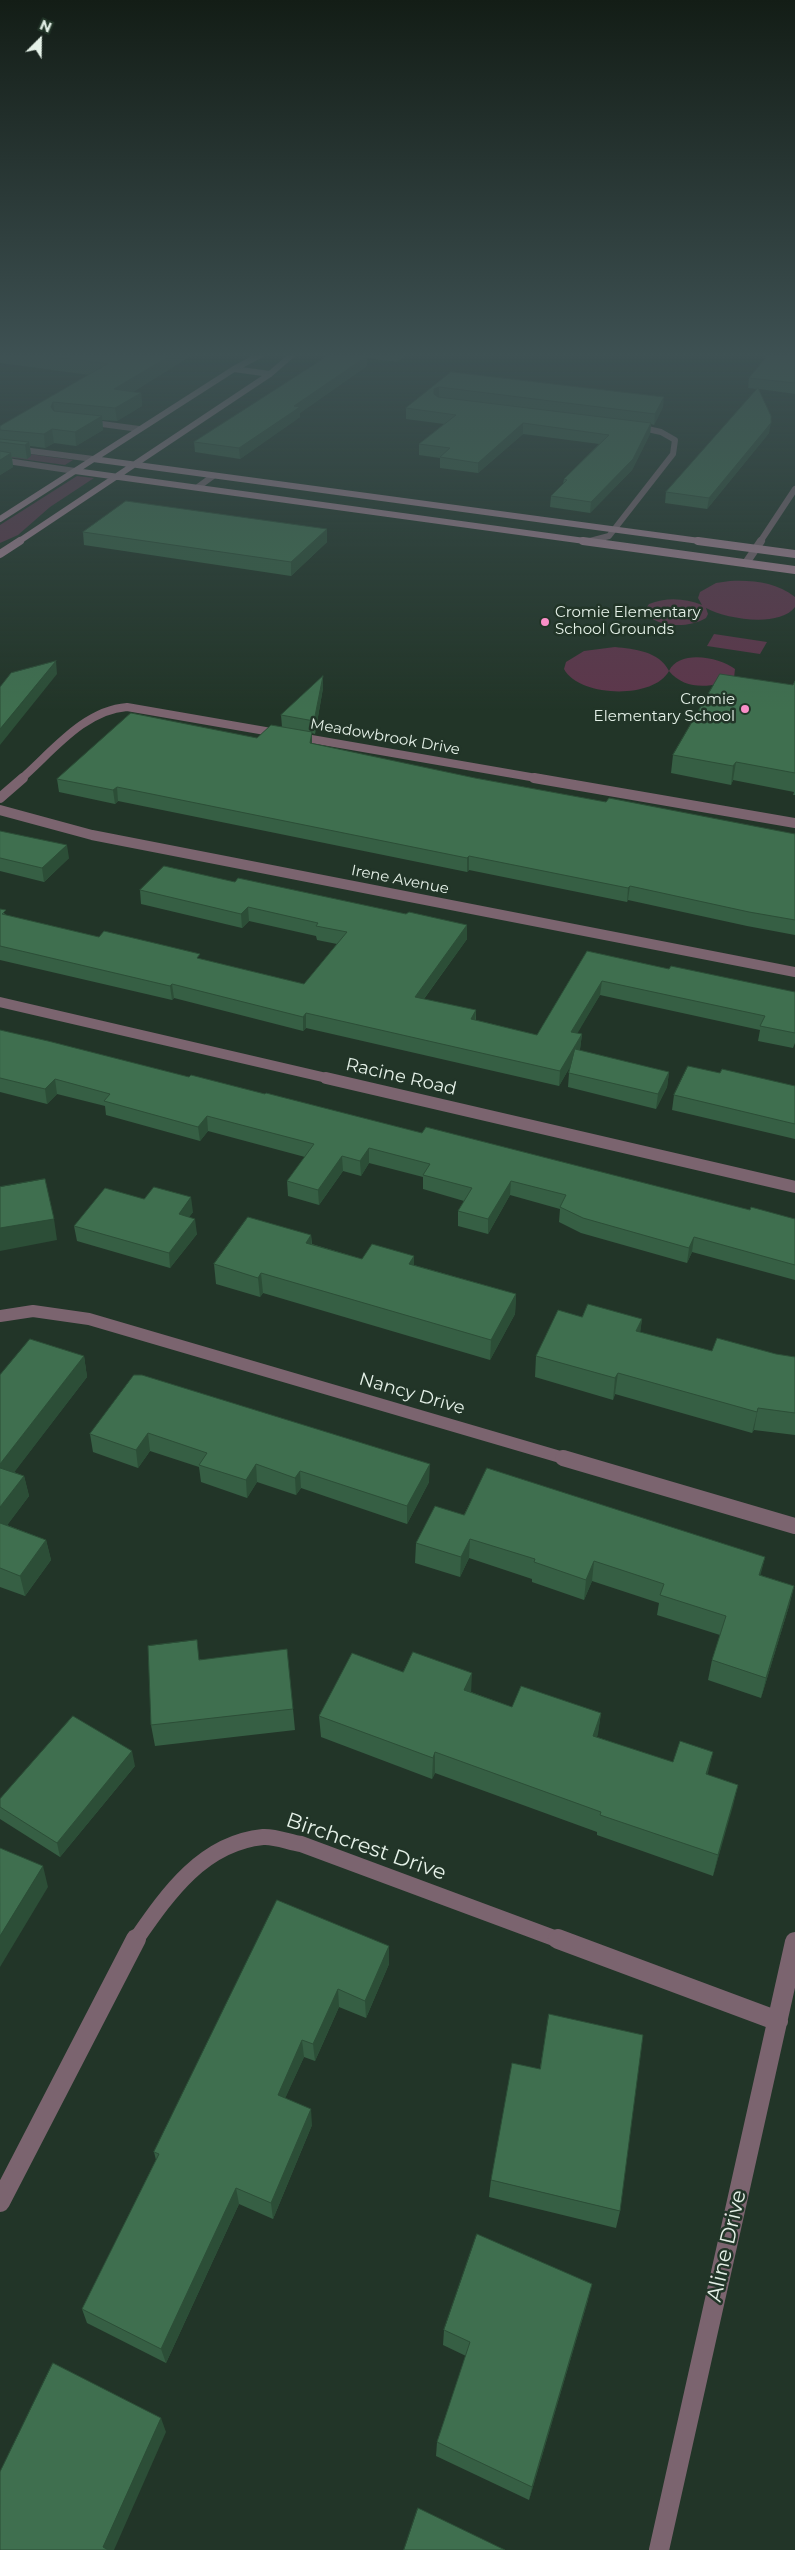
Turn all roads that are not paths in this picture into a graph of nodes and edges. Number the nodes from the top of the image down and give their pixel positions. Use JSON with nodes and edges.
{"nodes":[{"id":1,"x":72,"y":473,"type":"edge"},
{"id":2,"x":89,"y":473,"type":"edge"},
{"id":3,"x":122,"y":473,"type":"edge"},
{"id":4,"x":191,"y":473,"type":"edge"},
{"id":5,"x":659,"y":473,"type":"edge"},
{"id":6,"x":213,"y":476,"type":"junction"},
{"id":7,"x":116,"y":477,"type":"junction"},
{"id":8,"x":198,"y":487,"type":"junction"},
{"id":9,"x":795,"y":489,"type":"edge"},
{"id":10,"x":0,"y":519,"type":"edge"},
{"id":11,"x":613,"y":529,"type":"junction"},
{"id":12,"x":590,"y":541,"type":"junction"},
{"id":13,"x":755,"y":549,"type":"junction"},
{"id":14,"x":0,"y":554,"type":"edge"},
{"id":15,"x":795,"y":554,"type":"edge"},
{"id":16,"x":746,"y":563,"type":"junction"},
{"id":17,"x":795,"y":570,"type":"edge"},
{"id":18,"x":0,"y":798,"type":"edge"},
{"id":19,"x":0,"y":810,"type":"edge"},
{"id":20,"x":795,"y":822,"type":"edge"},
{"id":21,"x":795,"y":972,"type":"edge"},
{"id":22,"x":0,"y":1002,"type":"edge"},
{"id":23,"x":795,"y":1187,"type":"edge"},
{"id":24,"x":0,"y":1316,"type":"edge"},
{"id":25,"x":795,"y":1526,"type":"edge"},
{"id":26,"x":795,"y":1942,"type":"edge"},
{"id":27,"x":778,"y":2021,"type":"junction"},
{"id":28,"x":0,"y":2202,"type":"edge"},
{"id":29,"x":659,"y":2550,"type":"edge"}],
"edges":[{"from":1,"to":10,"type":"street"},
{"from":2,"to":7,"type":"street"},
{"from":3,"to":7,"type":"street"},
{"from":4,"to":6,"type":"street"},
{"from":5,"to":11,"type":"street"},
{"from":6,"to":8,"type":"street"},
{"from":6,"to":11,"type":"street"},
{"from":7,"to":8,"type":"street"},
{"from":7,"to":14,"type":"street"},
{"from":8,"to":12,"type":"street"},
{"from":9,"to":13,"type":"street"},
{"from":11,"to":12,"type":"street"},
{"from":11,"to":13,"type":"street"},
{"from":12,"to":16,"type":"street"},
{"from":13,"to":15,"type":"street"},
{"from":13,"to":16,"type":"street"},
{"from":16,"to":17,"type":"street"},
{"from":18,"to":20,"type":"street","name":"Meadowbrook Drive"},
{"from":19,"to":21,"type":"street","name":"Irene Avenue"},
{"from":22,"to":23,"type":"street","name":"Racine Road"},
{"from":24,"to":25,"type":"street","name":"Nancy Drive"},
{"from":26,"to":27,"type":"street","name":"Aline Drive"},
{"from":27,"to":28,"type":"street","name":"Birchcrest Drive"},
{"from":27,"to":29,"type":"street","name":"Aline Drive"}]}
